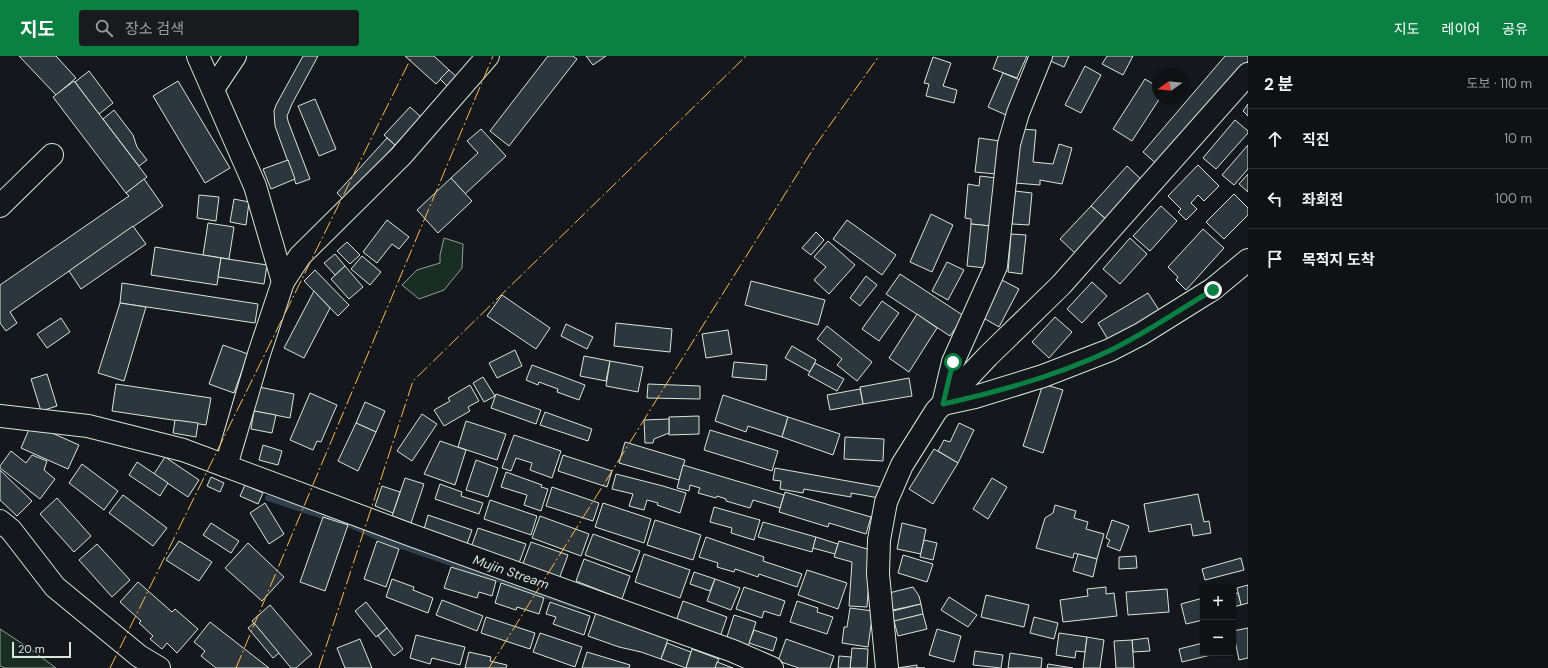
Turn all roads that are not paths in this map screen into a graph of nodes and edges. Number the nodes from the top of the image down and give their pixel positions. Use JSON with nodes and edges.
{"nodes":[{"id":1,"x":198,"y":56,"type":"edge"},
{"id":2,"x":235,"y":56,"type":"edge"},
{"id":3,"x":488,"y":56,"type":"edge"},
{"id":4,"x":1040,"y":56,"type":"edge"},
{"id":5,"x":1248,"y":74,"type":"edge"},
{"id":6,"x":213,"y":89,"type":"junction"},
{"id":7,"x":52,"y":155,"type":"dead end"},
{"id":8,"x":0,"y":206,"type":"edge"},
{"id":9,"x":1248,"y":260,"type":"edge"},
{"id":10,"x":283,"y":282,"type":"junction"},
{"id":11,"x":943,"y":404,"type":"junction"},
{"id":12,"x":0,"y":416,"type":"edge"},
{"id":13,"x":226,"y":466,"type":"junction"},
{"id":14,"x":5,"y":526,"type":"edge"},
{"id":15,"x":160,"y":668,"type":"edge"},
{"id":16,"x":772,"y":668,"type":"edge"},
{"id":17,"x":887,"y":668,"type":"edge"}],
"edges":[{"from":1,"to":6,"type":"street"},
{"from":2,"to":6,"type":"street"},
{"from":3,"to":10,"type":"street"},
{"from":4,"to":11,"type":"street"},
{"from":5,"to":11,"type":"street"},
{"from":6,"to":10,"type":"street"},
{"from":7,"to":8,"type":"street"},
{"from":9,"to":11,"type":"street"},
{"from":10,"to":13,"type":"street"},
{"from":11,"to":17,"type":"street"},
{"from":12,"to":13,"type":"street"},
{"from":13,"to":16,"type":"street"},
{"from":14,"to":15,"type":"street"}]}
